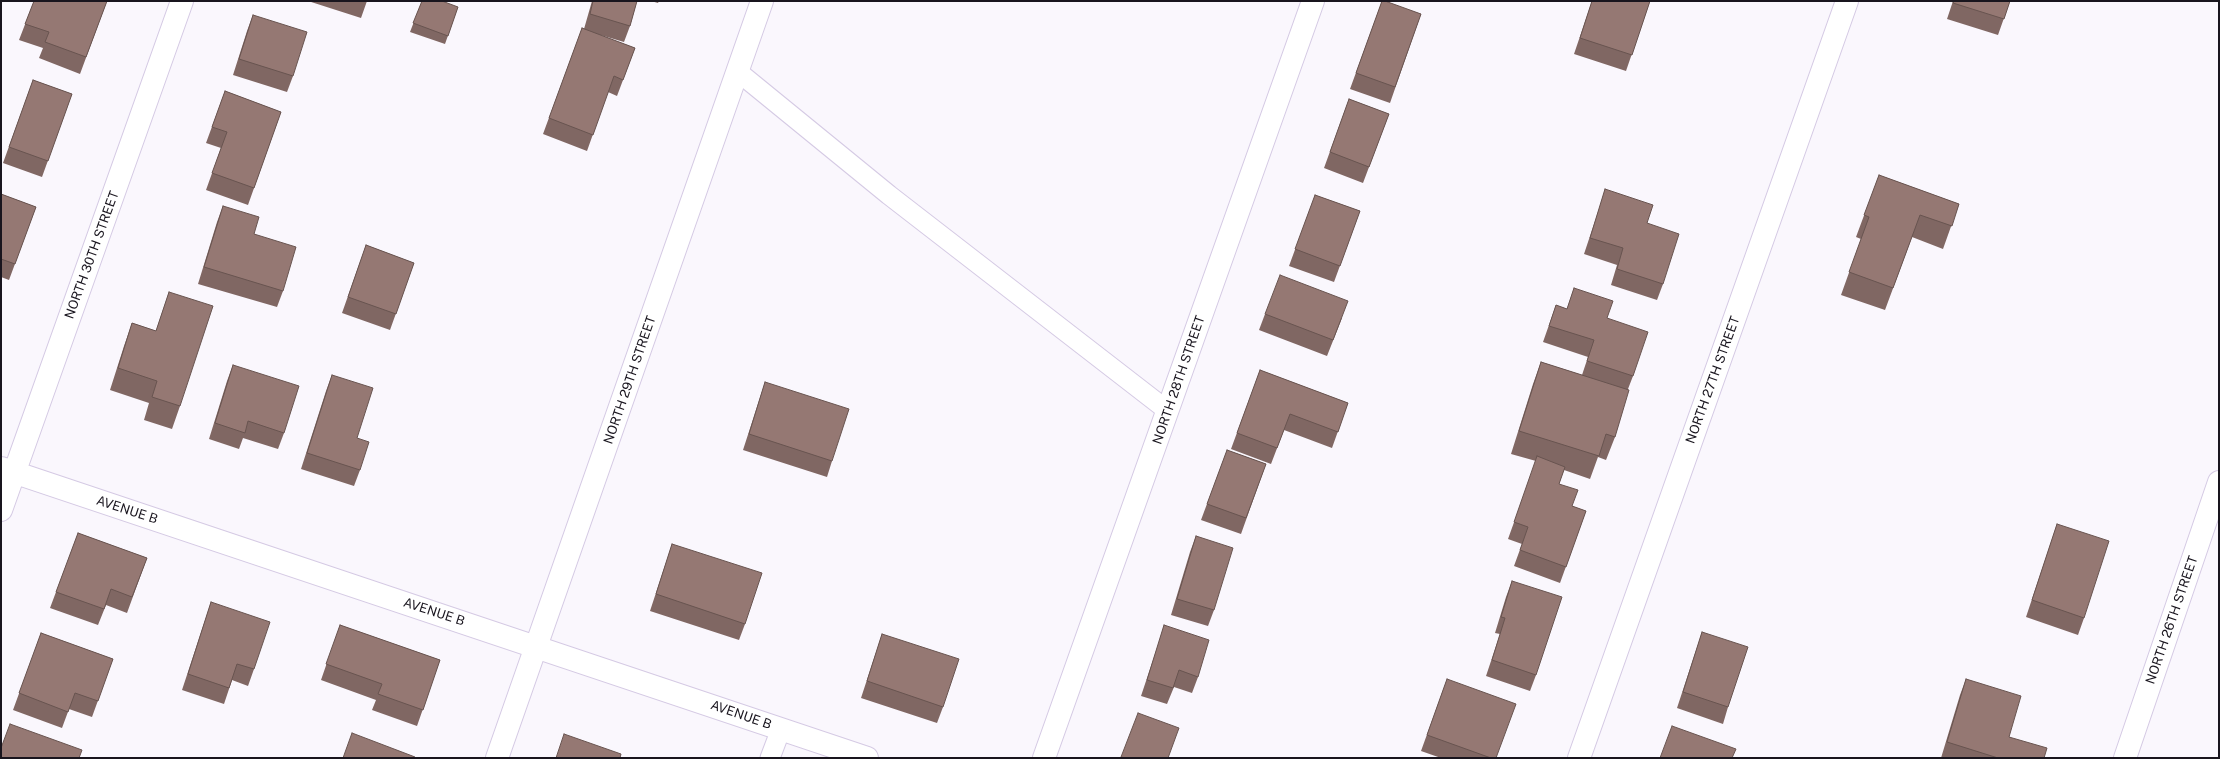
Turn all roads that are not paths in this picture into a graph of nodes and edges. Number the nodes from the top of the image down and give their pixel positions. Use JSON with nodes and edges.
{"nodes":[{"id":1,"x":182,"y":1,"type":"edge"},
{"id":2,"x":762,"y":1,"type":"edge"},
{"id":3,"x":1312,"y":1,"type":"edge"},
{"id":4,"x":1848,"y":1,"type":"edge"},
{"id":5,"x":737,"y":71,"type":"junction"},
{"id":6,"x":1168,"y":411,"type":"junction"},
{"id":7,"x":7,"y":470,"type":"edge"},
{"id":8,"x":2219,"y":482,"type":"edge"},
{"id":9,"x":1,"y":510,"type":"edge"},
{"id":10,"x":537,"y":646,"type":"junction"},
{"id":11,"x":781,"y":729,"type":"junction"},
{"id":12,"x":497,"y":758,"type":"edge"},
{"id":13,"x":770,"y":758,"type":"edge"},
{"id":14,"x":867,"y":758,"type":"edge"},
{"id":15,"x":1044,"y":758,"type":"edge"},
{"id":16,"x":1578,"y":758,"type":"edge"},
{"id":17,"x":2125,"y":758,"type":"edge"}],
"edges":[{"from":1,"to":7,"type":"street","name":"NORTH 30TH STREET"},
{"from":2,"to":5,"type":"street","name":"NORTH 29TH STREET"},
{"from":3,"to":6,"type":"street","name":"NORTH 28TH STREET"},
{"from":4,"to":16,"type":"street","name":"NORTH 27TH STREET"},
{"from":5,"to":6,"type":"lane"},
{"from":5,"to":10,"type":"street","name":"NORTH 29TH STREET"},
{"from":6,"to":15,"type":"street","name":"NORTH 28TH STREET"},
{"from":7,"to":9,"type":"street","name":"NORTH 30TH STREET"},
{"from":7,"to":10,"type":"street","name":"AVENUE B"},
{"from":8,"to":17,"type":"street","name":"NORTH 26TH STREET"},
{"from":10,"to":11,"type":"street","name":"AVENUE B"},
{"from":10,"to":12,"type":"street","name":"NORTH 29TH STREET"},
{"from":11,"to":13,"type":"lane"},
{"from":11,"to":14,"type":"street","name":"AVENUE B"}]}
